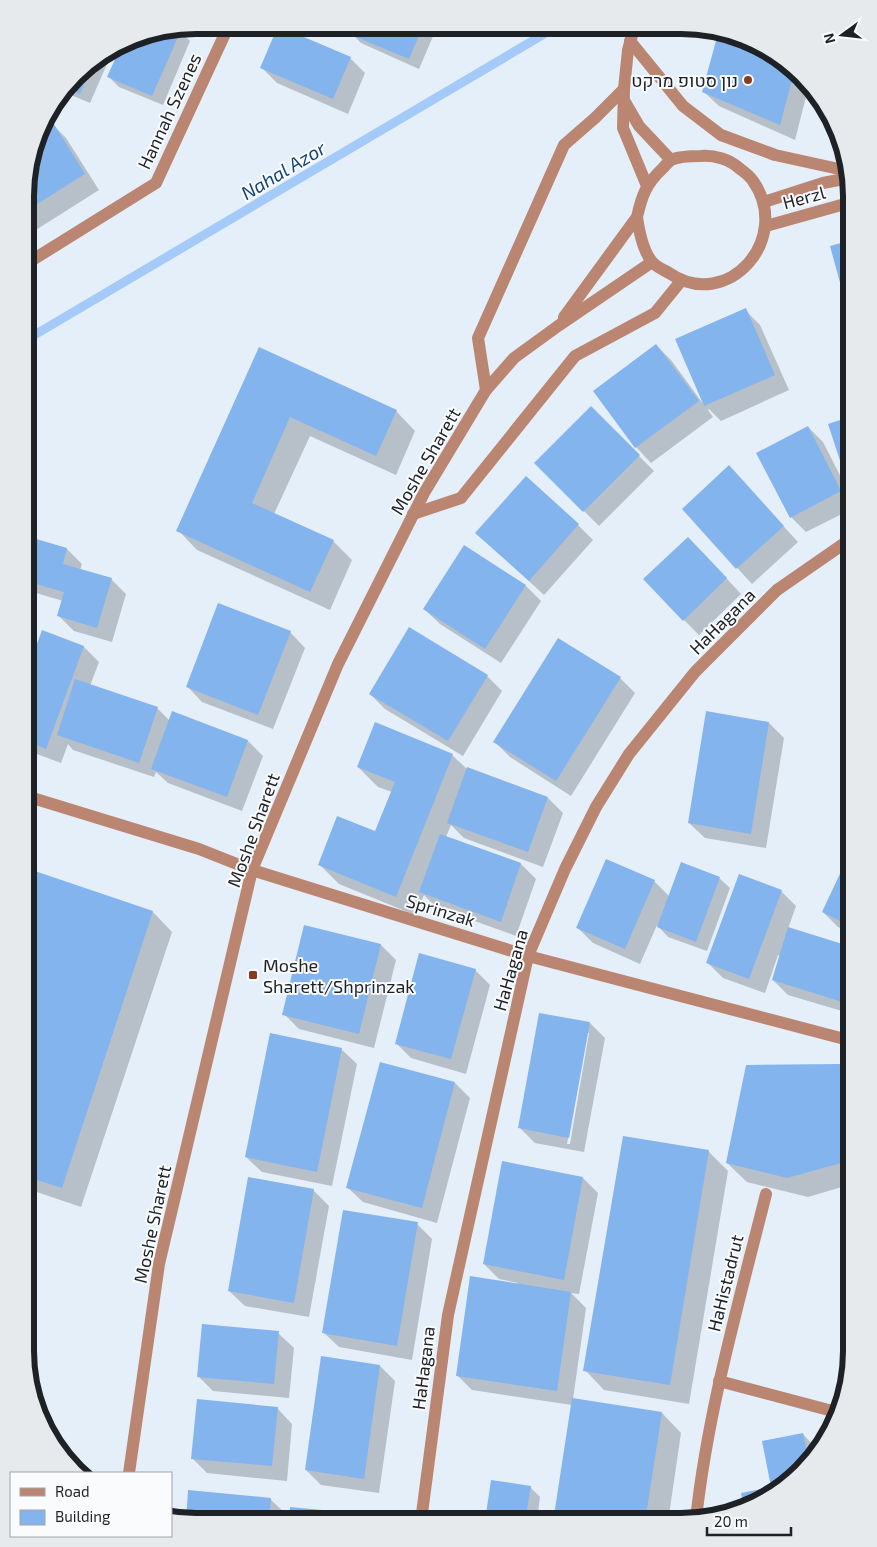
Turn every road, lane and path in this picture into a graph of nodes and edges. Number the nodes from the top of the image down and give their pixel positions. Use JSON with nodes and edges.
{"nodes":[{"id":1,"x":225,"y":34,"type":"edge"},
{"id":2,"x":632,"y":34,"type":"edge"},
{"id":3,"x":630,"y":41,"type":"junction"},
{"id":4,"x":624,"y":95,"type":"junction"},
{"id":5,"x":671,"y":160,"type":"junction"},
{"id":6,"x":841,"y":169,"type":"edge"},
{"id":7,"x":842,"y":179,"type":"edge"},
{"id":8,"x":646,"y":186,"type":"junction"},
{"id":9,"x":764,"y":202,"type":"junction"},
{"id":10,"x":843,"y":205,"type":"edge"},
{"id":11,"x":637,"y":217,"type":"junction"},
{"id":12,"x":766,"y":226,"type":"junction"},
{"id":13,"x":34,"y":259,"type":"edge"},
{"id":14,"x":652,"y":262,"type":"junction"},
{"id":15,"x":681,"y":281,"type":"junction"},
{"id":16,"x":558,"y":326,"type":"junction"},
{"id":17,"x":486,"y":390,"type":"junction"},
{"id":18,"x":413,"y":514,"type":"junction"},
{"id":19,"x":843,"y":544,"type":"edge"},
{"id":20,"x":34,"y":798,"type":"edge"},
{"id":21,"x":252,"y":870,"type":"junction"},
{"id":22,"x":528,"y":956,"type":"junction"},
{"id":23,"x":843,"y":1039,"type":"edge"},
{"id":24,"x":766,"y":1194,"type":"dead end"},
{"id":25,"x":719,"y":1381,"type":"junction"},
{"id":26,"x":832,"y":1411,"type":"edge"},
{"id":27,"x":129,"y":1472,"type":"edge"},
{"id":28,"x":697,"y":1512,"type":"edge"},
{"id":29,"x":422,"y":1513,"type":"edge"}],
"edges":[{"from":1,"to":13,"type":"street","name":"Hannah Szenes"},
{"from":2,"to":3,"type":"street"},
{"from":3,"to":4,"type":"street"},
{"from":3,"to":6,"type":"street"},
{"from":4,"to":5,"type":"street"},
{"from":4,"to":8,"type":"street"},
{"from":4,"to":17,"type":"street"},
{"from":5,"to":8,"type":"street"},
{"from":5,"to":9,"type":"street"},
{"from":7,"to":9,"type":"street","name":"Herzl"},
{"from":8,"to":11,"type":"street"},
{"from":9,"to":12,"type":"street"},
{"from":10,"to":12,"type":"street","name":"Herzl"},
{"from":11,"to":14,"type":"street"},
{"from":11,"to":16,"type":"street","name":"Moshe Sharett"},
{"from":12,"to":15,"type":"street"},
{"from":14,"to":15,"type":"street"},
{"from":14,"to":16,"type":"street","name":"Moshe Sharett"},
{"from":15,"to":18,"type":"street"},
{"from":16,"to":17,"type":"street","name":"Moshe Sharett"},
{"from":17,"to":18,"type":"street","name":"Moshe Sharett"},
{"from":18,"to":21,"type":"street","name":"Moshe Sharett"},
{"from":19,"to":22,"type":"street","name":"HaHagana"},
{"from":20,"to":21,"type":"street","name":"Sprinzak"},
{"from":21,"to":22,"type":"street","name":"Sprinzak"},
{"from":21,"to":27,"type":"street","name":"Moshe Sharett"},
{"from":22,"to":23,"type":"street","name":"Sprinzak"},
{"from":22,"to":29,"type":"street","name":"HaHagana"},
{"from":24,"to":25,"type":"street","name":"HaHistadrut"},
{"from":25,"to":26,"type":"street"},
{"from":25,"to":28,"type":"street","name":"HaHistadrut"}]}
